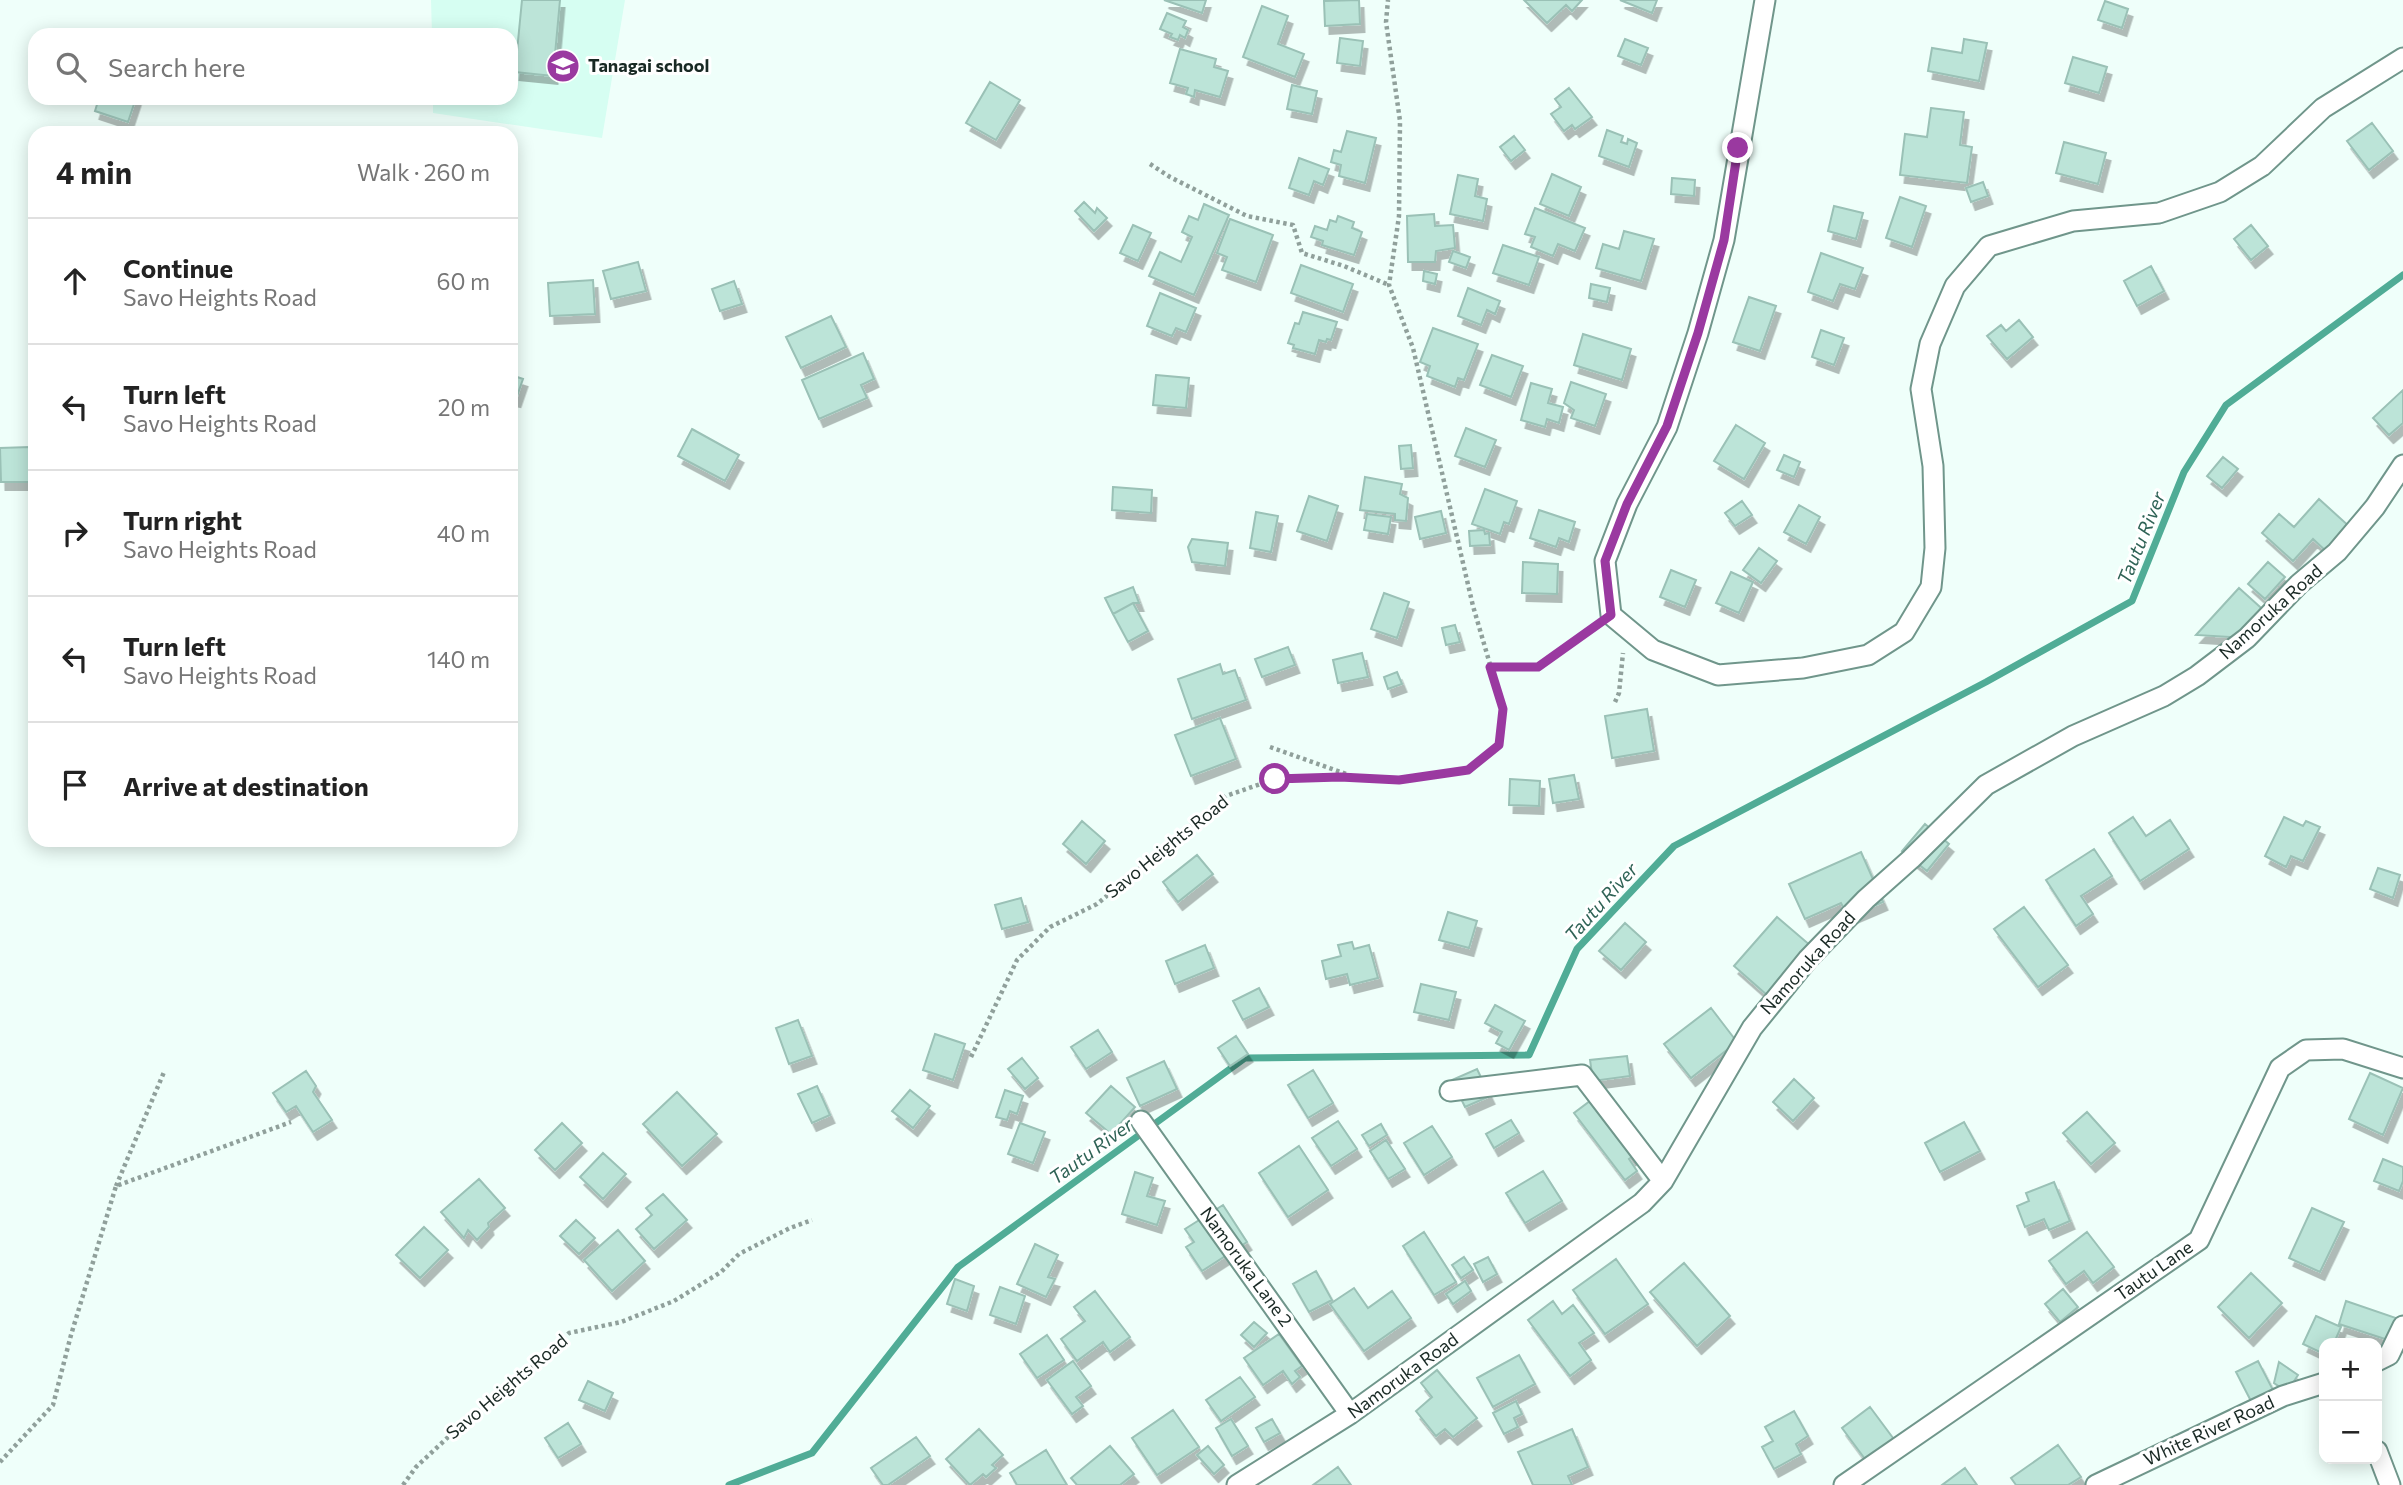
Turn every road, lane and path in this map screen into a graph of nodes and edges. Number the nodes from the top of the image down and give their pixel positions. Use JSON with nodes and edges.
{"nodes":[{"id":1,"x":1388,"y":0,"type":"edge"},
{"id":2,"x":1765,"y":0,"type":"edge"},
{"id":3,"x":2403,"y":58,"type":"edge"},
{"id":4,"x":1150,"y":164,"type":"dead end"},
{"id":5,"x":1389,"y":285,"type":"junction"},
{"id":6,"x":2403,"y":465,"type":"edge"},
{"id":7,"x":1618,"y":621,"type":"junction"},
{"id":8,"x":1490,"y":667,"type":"junction"},
{"id":9,"x":1615,"y":702,"type":"dead end"},
{"id":10,"x":1270,"y":747,"type":"dead end"},
{"id":11,"x":1359,"y":778,"type":"junction"},
{"id":12,"x":971,"y":1057,"type":"dead end"},
{"id":13,"x":2403,"y":1068,"type":"edge"},
{"id":14,"x":164,"y":1072,"type":"dead end"},
{"id":15,"x":1450,"y":1091,"type":"dead end"},
{"id":16,"x":1141,"y":1121,"type":"dead end"},
{"id":17,"x":291,"y":1122,"type":"dead end"},
{"id":18,"x":1663,"y":1181,"type":"junction"},
{"id":19,"x":116,"y":1186,"type":"junction"},
{"id":20,"x":812,"y":1220,"type":"dead end"},
{"id":21,"x":2403,"y":1326,"type":"edge"},
{"id":22,"x":2382,"y":1358,"type":"edge"},
{"id":23,"x":2319,"y":1385,"type":"edge"},
{"id":24,"x":1350,"y":1414,"type":"junction"},
{"id":25,"x":0,"y":1462,"type":"edge"},
{"id":26,"x":2382,"y":1464,"type":"edge"},
{"id":27,"x":403,"y":1485,"type":"edge"},
{"id":28,"x":1237,"y":1485,"type":"edge"},
{"id":29,"x":1844,"y":1485,"type":"edge"},
{"id":30,"x":2096,"y":1485,"type":"edge"},
{"id":31,"x":2390,"y":1485,"type":"edge"}],
"edges":[{"from":1,"to":5,"type":"path"},
{"from":2,"to":7,"type":"street"},
{"from":3,"to":7,"type":"street"},
{"from":4,"to":5,"type":"path"},
{"from":5,"to":8,"type":"path","name":"Savo Heights Road"},
{"from":6,"to":18,"type":"street","name":"Namoruka Road"},
{"from":7,"to":8,"type":"path"},
{"from":7,"to":9,"type":"path"},
{"from":8,"to":11,"type":"path","name":"Savo Heights Road"},
{"from":10,"to":11,"type":"path"},
{"from":11,"to":12,"type":"path","name":"Savo Heights Road"},
{"from":13,"to":29,"type":"street","name":"Tautu Lane"},
{"from":14,"to":19,"type":"path"},
{"from":15,"to":18,"type":"street"},
{"from":16,"to":24,"type":"street","name":"Namoruka Lane 2"},
{"from":17,"to":19,"type":"path"},
{"from":18,"to":24,"type":"street","name":"Namoruka Road"},
{"from":19,"to":25,"type":"path"},
{"from":20,"to":27,"type":"path","name":"Savo Heights Road"},
{"from":21,"to":22,"type":"street"},
{"from":23,"to":30,"type":"street","name":"White River Road"},
{"from":24,"to":28,"type":"street","name":"Namoruka Road"},
{"from":26,"to":31,"type":"street"}]}
